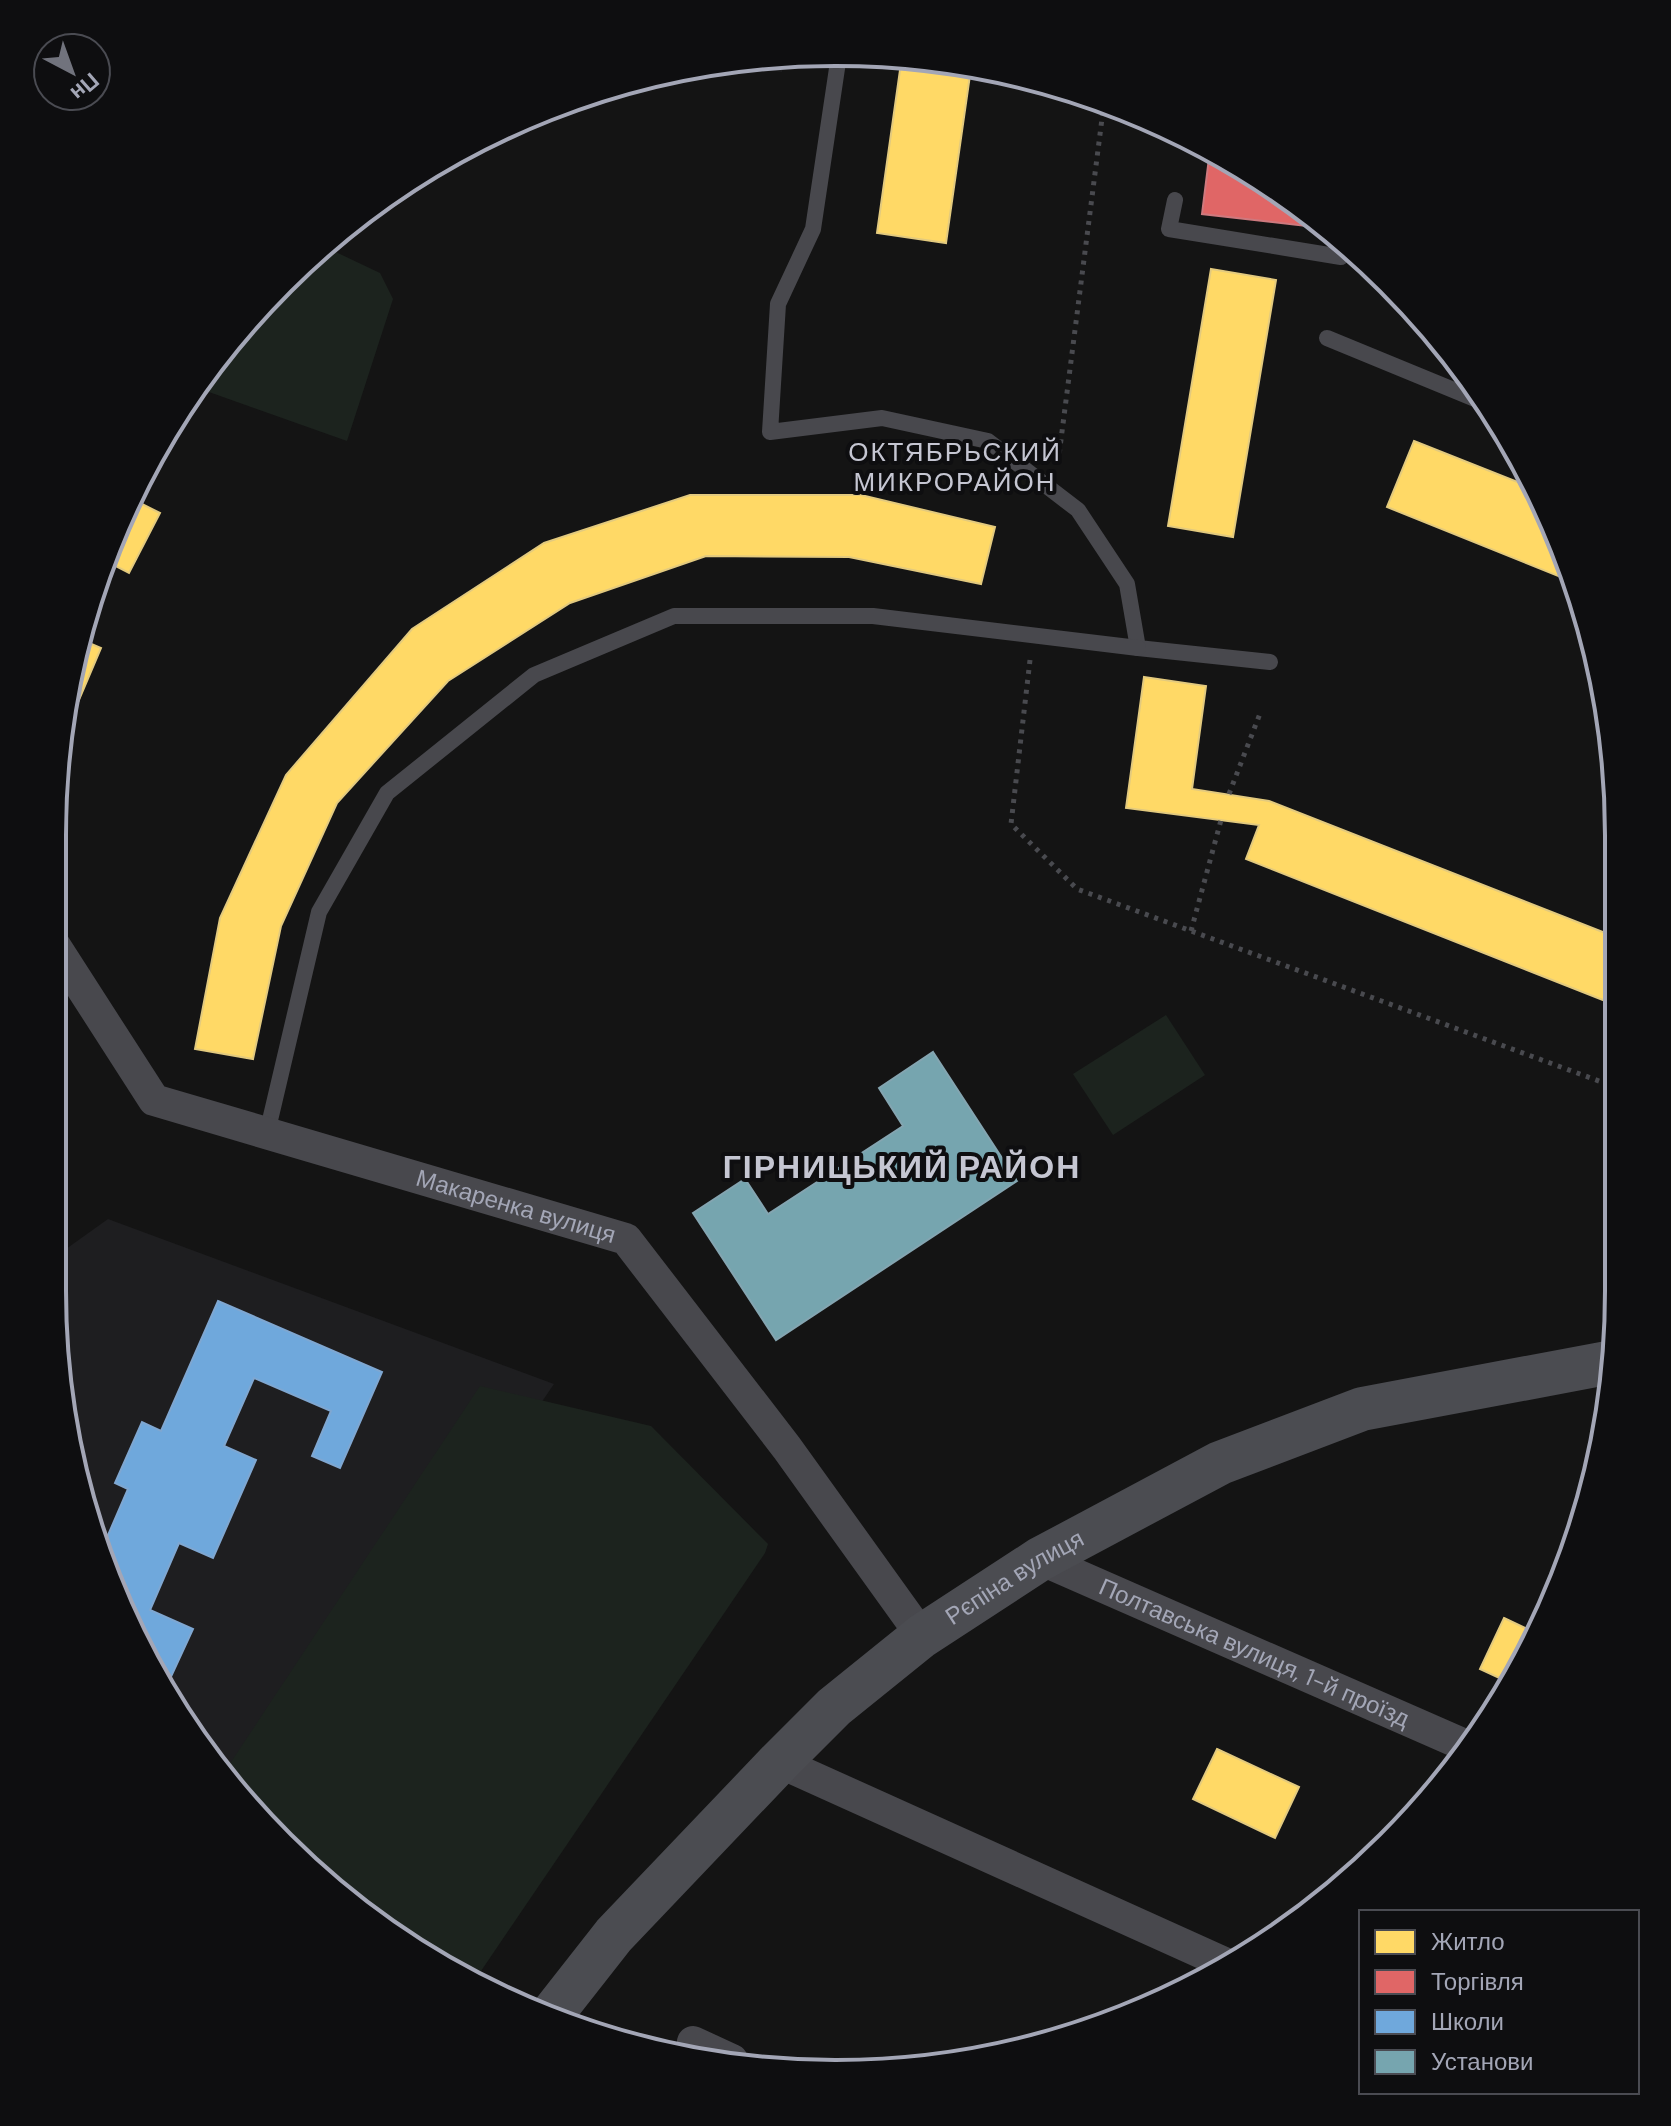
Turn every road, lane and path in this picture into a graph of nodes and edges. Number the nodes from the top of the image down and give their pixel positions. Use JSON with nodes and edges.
{"nodes":[{"id":1,"x":837,"y":66,"type":"edge"},
{"id":2,"x":1103,"y":114,"type":"edge"},
{"id":3,"x":1175,"y":200,"type":"dead end"},
{"id":4,"x":1341,"y":257,"type":"dead end"},
{"id":5,"x":1327,"y":338,"type":"dead end"},
{"id":6,"x":1466,"y":395,"type":"edge"},
{"id":7,"x":1054,"y":491,"type":"junction"},
{"id":8,"x":1033,"y":635,"type":"junction"},
{"id":9,"x":1138,"y":648,"type":"junction"},
{"id":10,"x":1270,"y":662,"type":"dead end"},
{"id":11,"x":1261,"y":711,"type":"dead end"},
{"id":12,"x":1229,"y":794,"type":"dead end"},
{"id":13,"x":1221,"y":820,"type":"dead end"},
{"id":14,"x":1191,"y":931,"type":"junction"},
{"id":15,"x":66,"y":963,"type":"edge"},
{"id":16,"x":1605,"y":1083,"type":"edge"},
{"id":17,"x":267,"y":1133,"type":"junction"},
{"id":18,"x":1601,"y":1364,"type":"edge"},
{"id":19,"x":1040,"y":1559,"type":"junction"},
{"id":20,"x":922,"y":1636,"type":"junction"},
{"id":21,"x":1458,"y":1742,"type":"edge"},
{"id":22,"x":779,"y":1762,"type":"junction"},
{"id":23,"x":1216,"y":1959,"type":"edge"},
{"id":24,"x":557,"y":2007,"type":"edge"},
{"id":25,"x":693,"y":2042,"type":"dead end"},
{"id":26,"x":707,"y":2049,"type":"edge"}],
"edges":[{"from":1,"to":7,"type":"lane"},
{"from":2,"to":7,"type":"path"},
{"from":3,"to":4,"type":"lane"},
{"from":5,"to":6,"type":"lane"},
{"from":7,"to":9,"type":"lane"},
{"from":8,"to":9,"type":"lane"},
{"from":8,"to":14,"type":"path"},
{"from":8,"to":17,"type":"lane"},
{"from":9,"to":10,"type":"lane"},
{"from":11,"to":12,"type":"path"},
{"from":13,"to":14,"type":"path"},
{"from":14,"to":16,"type":"path"},
{"from":15,"to":17,"type":"street","name":"Макаренка вулиця"},
{"from":17,"to":20,"type":"street","name":"Макаренка вулиця"},
{"from":18,"to":19,"type":"street","name":"Рєпіна вулиця"},
{"from":19,"to":20,"type":"street","name":"Рєпіна вулиця"},
{"from":19,"to":21,"type":"street","name":"Полтавська вулиця, 1-й проїзд"},
{"from":20,"to":22,"type":"street","name":"Рєпіна вулиця"},
{"from":22,"to":23,"type":"street"},
{"from":22,"to":24,"type":"street","name":"Рєпіна вулиця"},
{"from":25,"to":26,"type":"street"}]}
